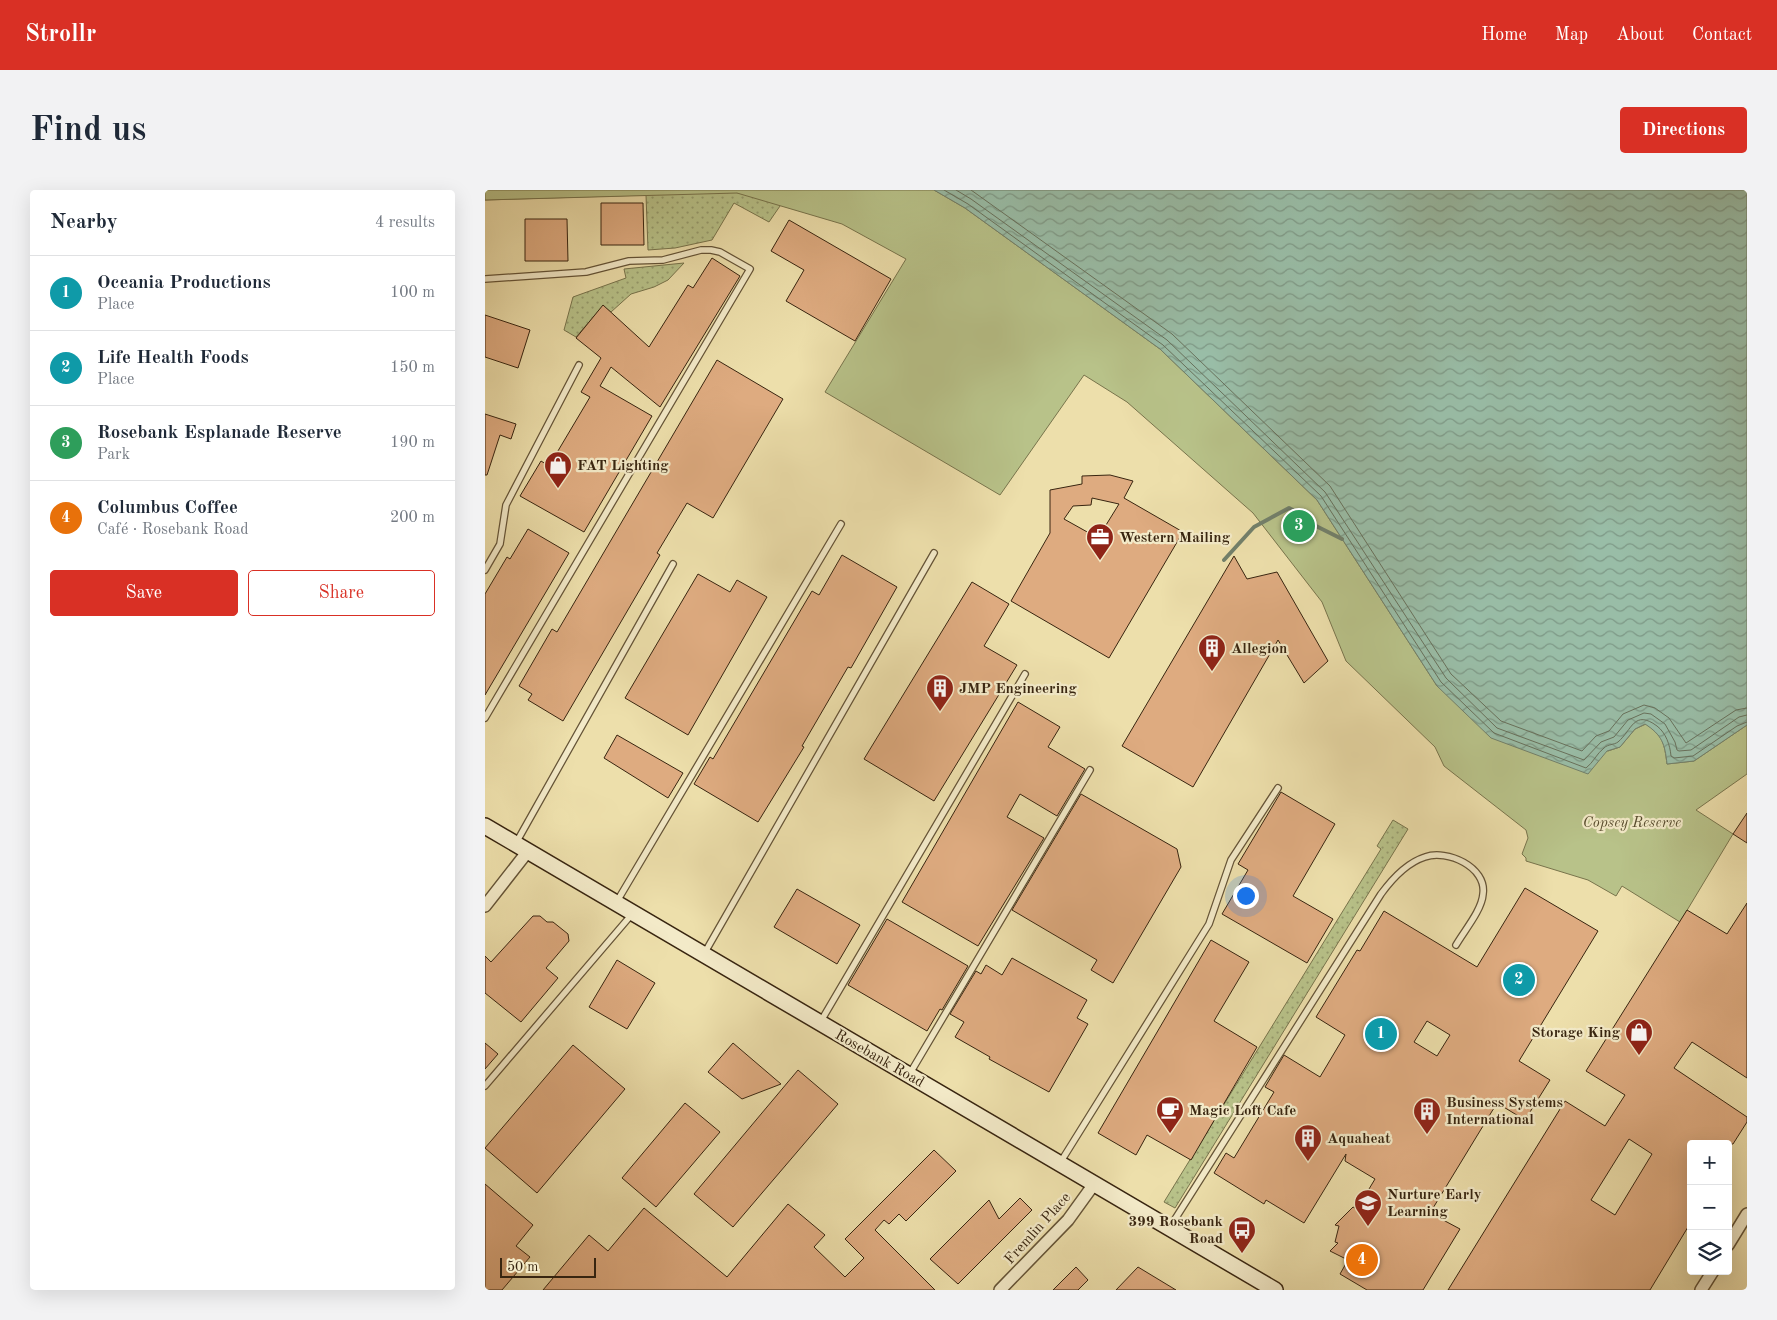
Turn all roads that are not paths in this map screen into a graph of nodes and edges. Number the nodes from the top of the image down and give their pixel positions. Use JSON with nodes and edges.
{"nodes":[{"id":1,"x":485,"y":279,"type":"edge"},
{"id":2,"x":579,"y":365,"type":"dead end"},
{"id":3,"x":841,"y":524,"type":"dead end"},
{"id":4,"x":934,"y":553,"type":"dead end"},
{"id":5,"x":673,"y":564,"type":"dead end"},
{"id":6,"x":485,"y":570,"type":"edge"},
{"id":7,"x":1025,"y":674,"type":"dead end"},
{"id":8,"x":485,"y":718,"type":"edge"},
{"id":9,"x":1090,"y":770,"type":"dead end"},
{"id":10,"x":1278,"y":788,"type":"dead end"},
{"id":11,"x":485,"y":826,"type":"edge"},
{"id":12,"x":522,"y":848,"type":"junction"},
{"id":13,"x":616,"y":903,"type":"junction"},
{"id":14,"x":485,"y":906,"type":"edge"},
{"id":15,"x":633,"y":913,"type":"junction"},
{"id":16,"x":1456,"y":945,"type":"dead end"},
{"id":17,"x":703,"y":954,"type":"junction"},
{"id":18,"x":820,"y":1023,"type":"junction"},
{"id":19,"x":909,"y":1075,"type":"junction"},
{"id":20,"x":485,"y":1086,"type":"edge"},
{"id":21,"x":1060,"y":1164,"type":"junction"},
{"id":22,"x":1094,"y":1184,"type":"junction"},
{"id":23,"x":1747,"y":1214,"type":"edge"},
{"id":24,"x":1170,"y":1228,"type":"junction"},
{"id":25,"x":1732,"y":1238,"type":"edge"},
{"id":26,"x":1710,"y":1275,"type":"edge"},
{"id":27,"x":1000,"y":1290,"type":"edge"},
{"id":28,"x":1275,"y":1290,"type":"edge"},
{"id":29,"x":1701,"y":1290,"type":"edge"}],
"edges":[{"from":1,"to":8,"type":"lane"},
{"from":2,"to":6,"type":"lane"},
{"from":3,"to":13,"type":"lane"},
{"from":4,"to":17,"type":"lane"},
{"from":5,"to":12,"type":"lane"},
{"from":7,"to":18,"type":"lane"},
{"from":9,"to":19,"type":"lane"},
{"from":10,"to":21,"type":"lane"},
{"from":11,"to":12,"type":"main road","name":"Rosebank Road"},
{"from":12,"to":13,"type":"main road","name":"Rosebank Road"},
{"from":12,"to":14,"type":"street"},
{"from":13,"to":15,"type":"main road","name":"Rosebank Road"},
{"from":15,"to":17,"type":"main road","name":"Rosebank Road"},
{"from":15,"to":20,"type":"lane"},
{"from":16,"to":24,"type":"lane"},
{"from":17,"to":18,"type":"main road","name":"Rosebank Road"},
{"from":18,"to":19,"type":"main road","name":"Rosebank Road"},
{"from":19,"to":21,"type":"main road","name":"Rosebank Road"},
{"from":21,"to":22,"type":"main road","name":"Rosebank Road"},
{"from":22,"to":24,"type":"main road","name":"Rosebank Road"},
{"from":22,"to":27,"type":"street","name":"Fremlin Place"},
{"from":23,"to":25,"type":"street"},
{"from":24,"to":28,"type":"main road","name":"Rosebank Road"},
{"from":26,"to":29,"type":"street"}]}
